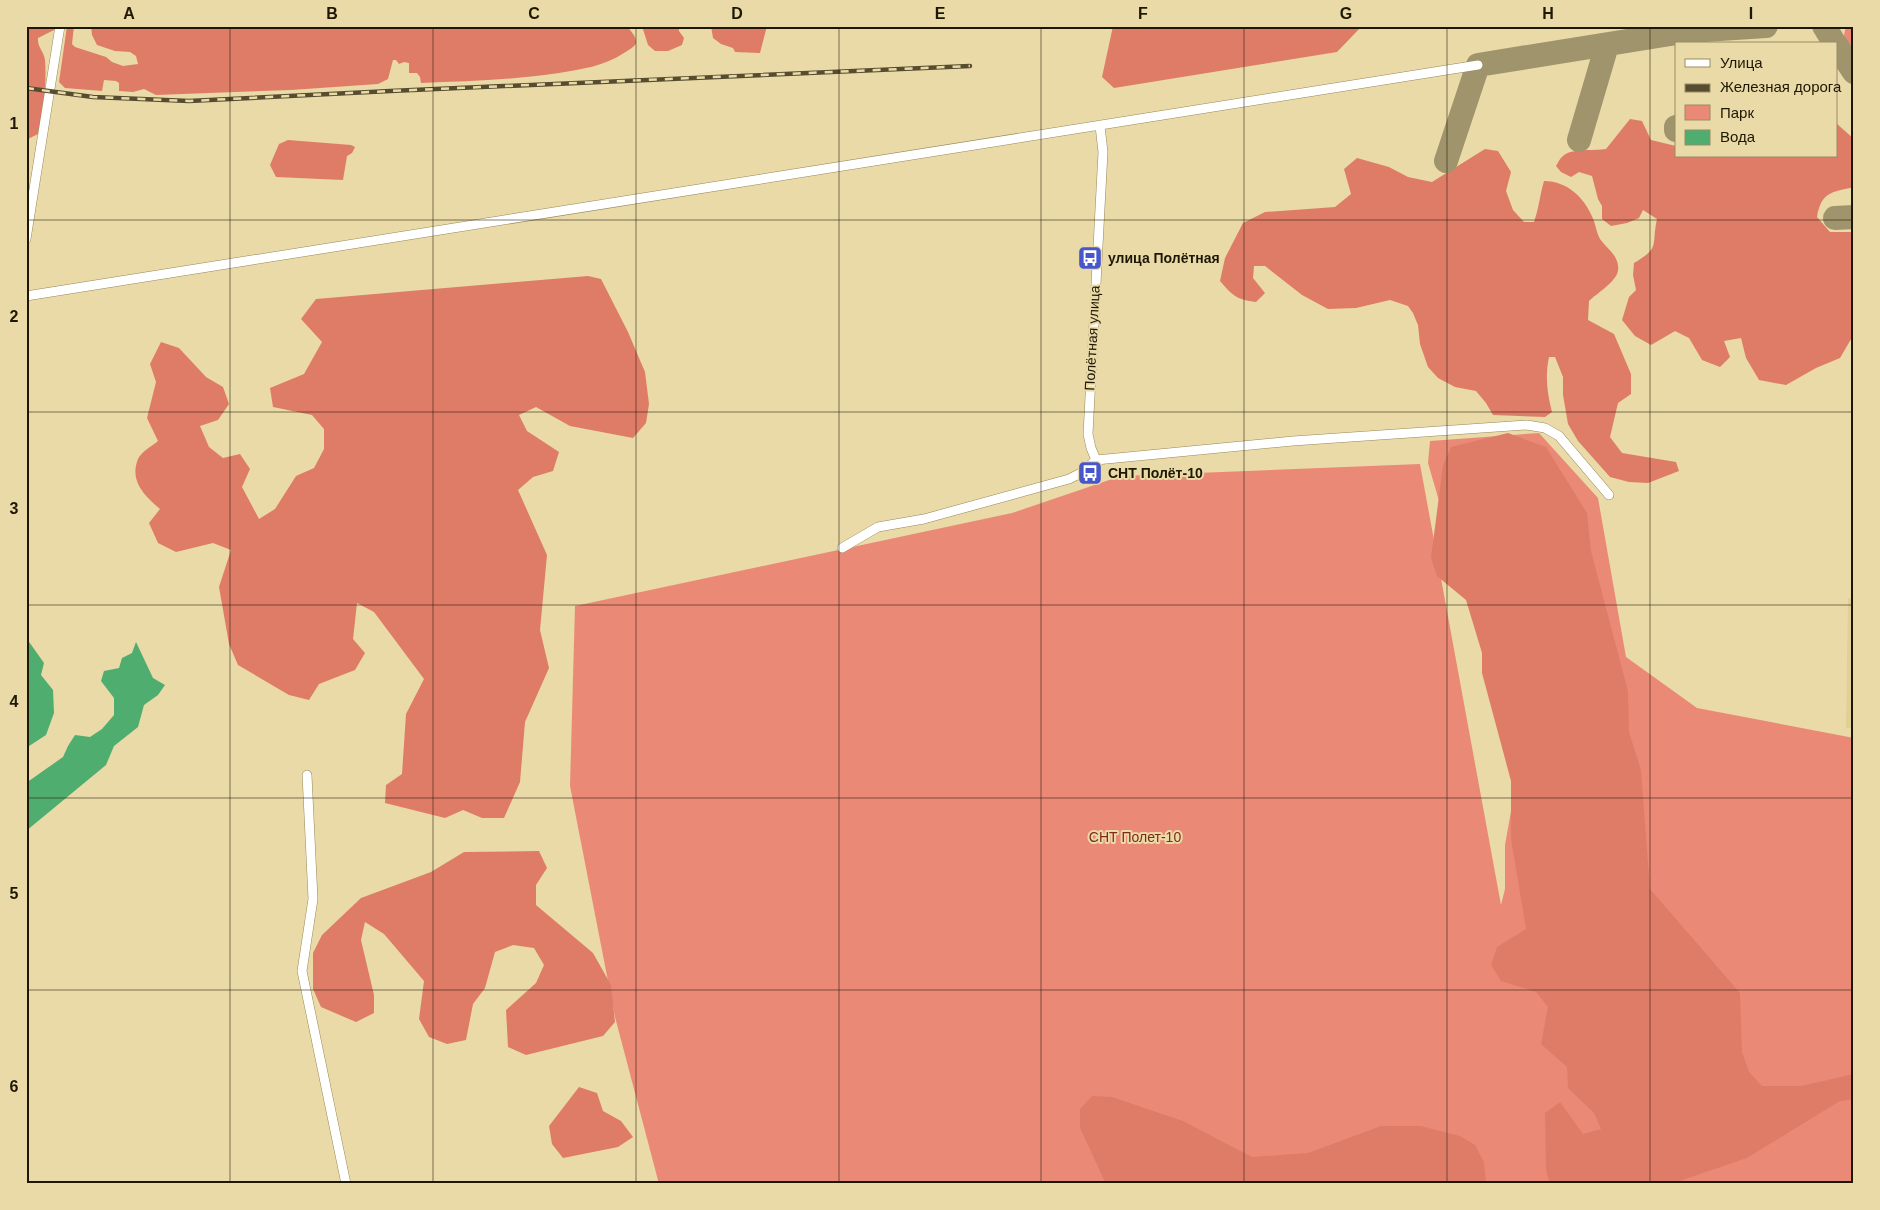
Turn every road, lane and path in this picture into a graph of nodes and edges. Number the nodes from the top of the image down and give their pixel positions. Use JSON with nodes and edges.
{"nodes":[{"id":1,"x":60,"y":26,"type":"edge"},
{"id":2,"x":1478,"y":65,"type":"dead end"},
{"id":3,"x":1100,"y":126,"type":"junction"},
{"id":4,"x":26,"y":239,"type":"edge"},
{"id":5,"x":26,"y":296,"type":"edge"},
{"id":6,"x":1096,"y":460,"type":"junction"},
{"id":7,"x":1609,"y":495,"type":"dead end"},
{"id":8,"x":842,"y":548,"type":"dead end"},
{"id":9,"x":307,"y":775,"type":"dead end"},
{"id":10,"x":346,"y":1184,"type":"edge"}],
"edges":[{"from":1,"to":4,"type":"street"},
{"from":2,"to":3,"type":"street"},
{"from":3,"to":5,"type":"street"},
{"from":3,"to":6,"type":"street","name":"Полётная улица"},
{"from":6,"to":7,"type":"street"},
{"from":6,"to":8,"type":"street"},
{"from":9,"to":10,"type":"street"}]}
